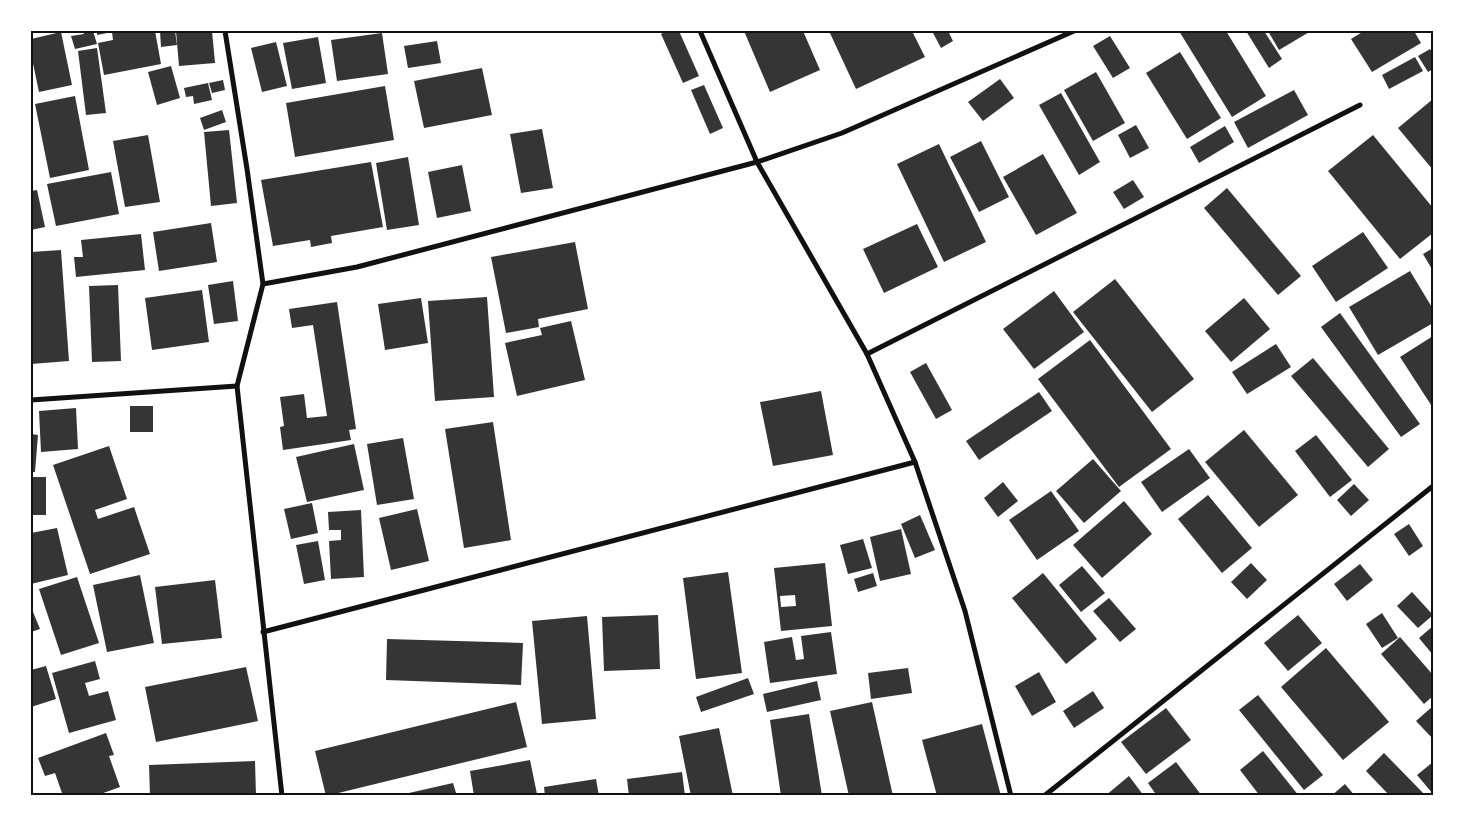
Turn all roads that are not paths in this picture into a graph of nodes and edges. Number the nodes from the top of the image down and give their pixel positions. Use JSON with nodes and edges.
{"nodes":[{"id":1,"x":225,"y":31,"type":"edge"},
{"id":2,"x":700,"y":31,"type":"edge"},
{"id":3,"x":1074,"y":31,"type":"edge"},
{"id":4,"x":1360,"y":105,"type":"dead end"},
{"id":5,"x":757,"y":162,"type":"junction"},
{"id":6,"x":263,"y":284,"type":"junction"},
{"id":7,"x":867,"y":354,"type":"junction"},
{"id":8,"x":237,"y":386,"type":"junction"},
{"id":9,"x":31,"y":400,"type":"edge"},
{"id":10,"x":915,"y":462,"type":"junction"},
{"id":11,"x":1433,"y":486,"type":"edge"},
{"id":12,"x":263,"y":632,"type":"junction"},
{"id":13,"x":282,"y":796,"type":"edge"},
{"id":14,"x":1011,"y":796,"type":"edge"},
{"id":15,"x":1044,"y":796,"type":"edge"}],
"edges":[{"from":1,"to":6,"type":"street"},
{"from":2,"to":5,"type":"street"},
{"from":3,"to":5,"type":"street"},
{"from":4,"to":7,"type":"street"},
{"from":5,"to":6,"type":"street"},
{"from":5,"to":7,"type":"street"},
{"from":6,"to":8,"type":"street"},
{"from":7,"to":10,"type":"street"},
{"from":8,"to":9,"type":"street"},
{"from":8,"to":12,"type":"street"},
{"from":10,"to":12,"type":"street"},
{"from":10,"to":14,"type":"street"},
{"from":11,"to":15,"type":"street"},
{"from":12,"to":13,"type":"street"}]}
